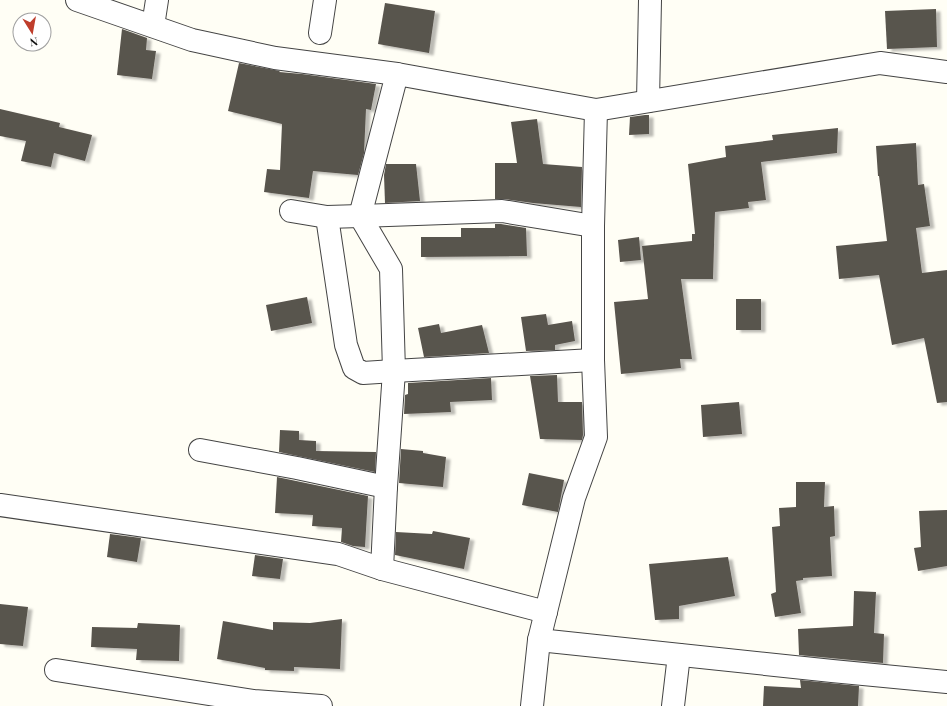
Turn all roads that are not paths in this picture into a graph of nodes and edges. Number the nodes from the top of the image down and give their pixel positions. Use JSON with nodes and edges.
{"nodes":[{"id":1,"x":78,"y":0,"type":"edge"},
{"id":2,"x":157,"y":0,"type":"edge"},
{"id":3,"x":325,"y":0,"type":"edge"},
{"id":4,"x":650,"y":0,"type":"edge"},
{"id":5,"x":153,"y":26,"type":"junction"},
{"id":6,"x":320,"y":33,"type":"dead end"},
{"id":7,"x":947,"y":72,"type":"edge"},
{"id":8,"x":396,"y":74,"type":"junction"},
{"id":9,"x":648,"y":101,"type":"junction"},
{"id":10,"x":596,"y":110,"type":"junction"},
{"id":11,"x":291,"y":211,"type":"dead end"},
{"id":12,"x":360,"y":216,"type":"junction"},
{"id":13,"x":327,"y":217,"type":"junction"},
{"id":14,"x":594,"y":226,"type":"junction"},
{"id":15,"x":593,"y":360,"type":"junction"},
{"id":16,"x":394,"y":371,"type":"junction"},
{"id":17,"x":200,"y":450,"type":"dead end"},
{"id":18,"x":386,"y":487,"type":"junction"},
{"id":19,"x":0,"y":506,"type":"edge"},
{"id":20,"x":382,"y":569,"type":"junction"},
{"id":21,"x":546,"y":612,"type":"junction"},
{"id":22,"x":539,"y":640,"type":"junction"},
{"id":23,"x":679,"y":655,"type":"junction"},
{"id":24,"x":56,"y":670,"type":"dead end"},
{"id":25,"x":947,"y":682,"type":"edge"},
{"id":26,"x":321,"y":706,"type":"edge"},
{"id":27,"x":532,"y":706,"type":"edge"},
{"id":28,"x":673,"y":706,"type":"edge"}],
"edges":[{"from":1,"to":5,"type":"street"},
{"from":2,"to":5,"type":"street"},
{"from":3,"to":6,"type":"street"},
{"from":4,"to":9,"type":"street"},
{"from":5,"to":8,"type":"street"},
{"from":7,"to":9,"type":"street"},
{"from":8,"to":10,"type":"street"},
{"from":8,"to":12,"type":"street"},
{"from":9,"to":10,"type":"street"},
{"from":10,"to":14,"type":"street"},
{"from":11,"to":13,"type":"street"},
{"from":12,"to":13,"type":"street"},
{"from":12,"to":14,"type":"street"},
{"from":12,"to":16,"type":"street"},
{"from":13,"to":16,"type":"street"},
{"from":14,"to":15,"type":"street"},
{"from":15,"to":16,"type":"street"},
{"from":15,"to":21,"type":"street"},
{"from":16,"to":18,"type":"street"},
{"from":17,"to":18,"type":"street"},
{"from":18,"to":20,"type":"street"},
{"from":19,"to":20,"type":"street"},
{"from":20,"to":21,"type":"street"},
{"from":21,"to":22,"type":"street"},
{"from":22,"to":23,"type":"street"},
{"from":22,"to":27,"type":"street"},
{"from":23,"to":25,"type":"street"},
{"from":23,"to":28,"type":"street"},
{"from":24,"to":26,"type":"street"}]}
